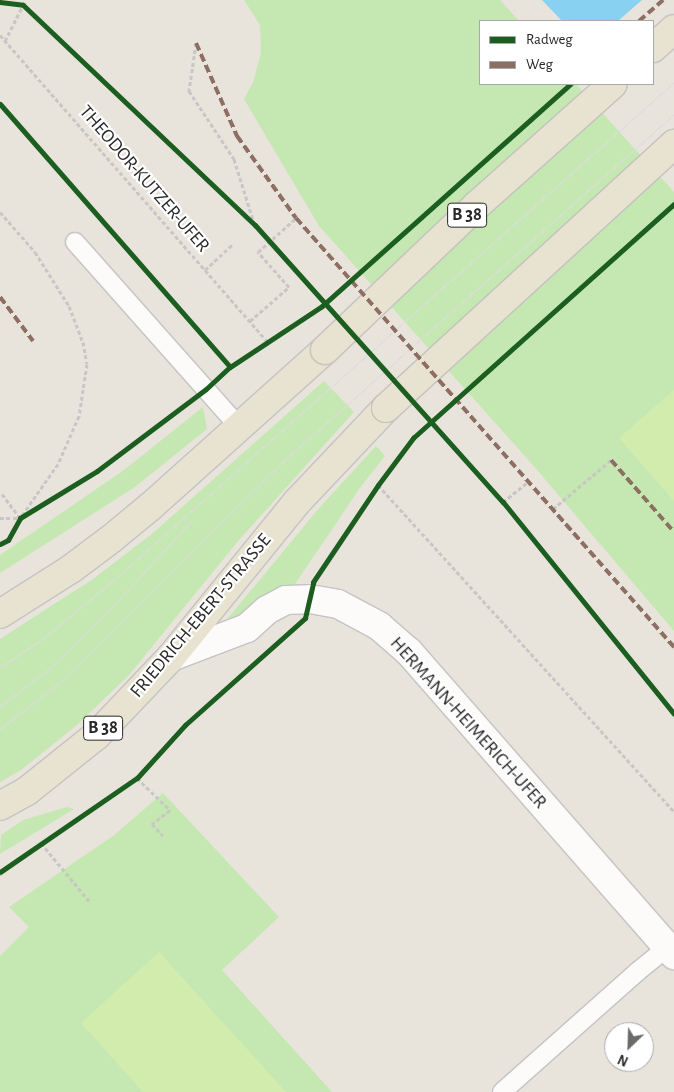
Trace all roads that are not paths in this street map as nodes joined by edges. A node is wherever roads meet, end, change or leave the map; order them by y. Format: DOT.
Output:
graph roads {
  1 [pos="674,29"];
  2 [pos="654,47"];
  3 [pos="611,85"];
  4 [pos="674,144"];
  5 [pos="75,242"];
  6 [pos="239,427"];
  7 [pos="0,614"];
  8 [pos="171,657"];
  9 [pos="0,806"];
  10 [pos="671,952"];
  11 [pos="502,1092"];
  1 -- 2 [label="main road"];
  3 -- 6 [label="main road, B 38, bridge"];
  4 -- 8 [label="main road, FRIEDRICH-EBERT-STRASSE / B 38, bridge"];
  5 -- 6 [label="lane"];
  6 -- 7 [label="main road, B 38"];
  8 -- 9 [label="main road, FRIEDRICH-EBERT-STRASSE / B 38"];
  8 -- 10 [label="street, HERMANN-HEIMERICH-UFER"];
  10 -- 11 [label="lane, HERMANN-HEIMERICH-UFER"];
}
